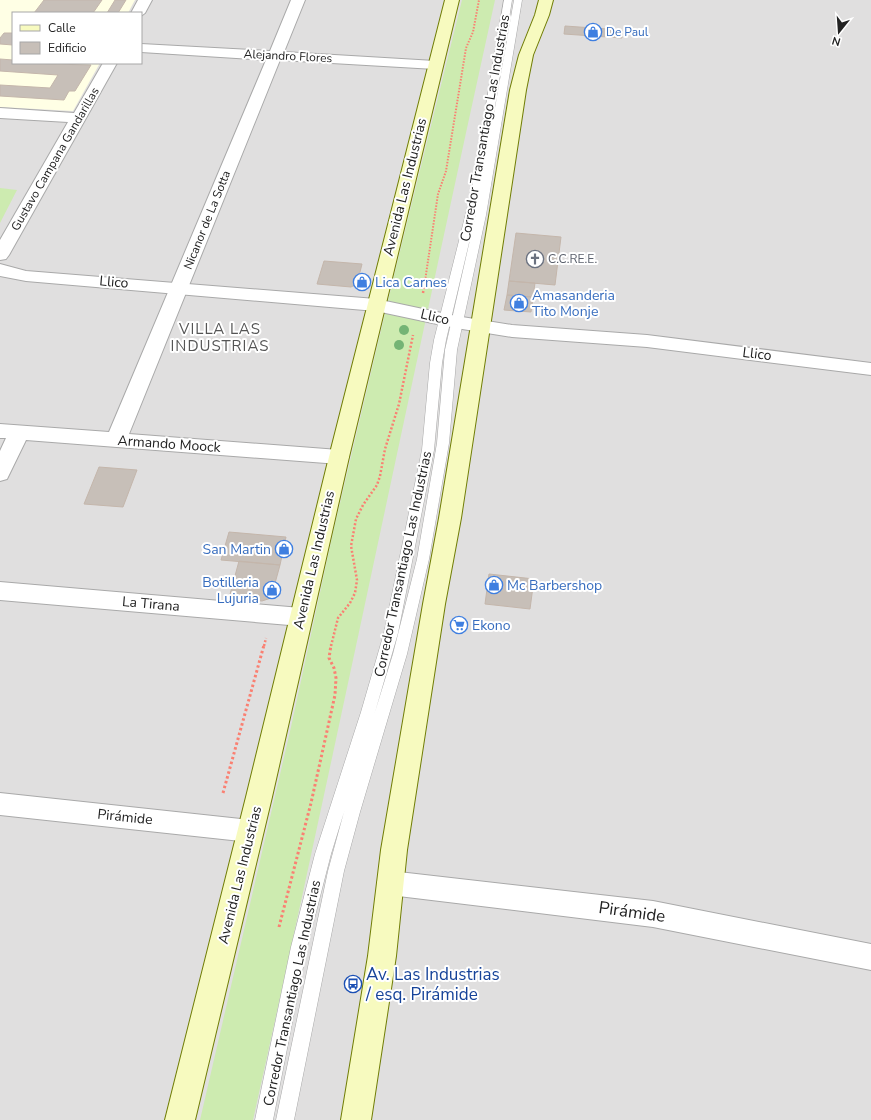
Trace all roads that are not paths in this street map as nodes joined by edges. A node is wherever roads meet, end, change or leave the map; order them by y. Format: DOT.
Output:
graph roads {
  1 [pos="145,0"];
  2 [pos="298,0"];
  3 [pos="452,0"];
  4 [pos="508,0"];
  5 [pos="518,0"];
  6 [pos="546,0"];
  7 [pos="139,12"];
  8 [pos="142,48"];
  9 [pos="275,56"];
  10 [pos="109,64"];
  11 [pos="435,65"];
  12 [pos="0,113"];
  13 [pos="78,118"];
  14 [pos="0,255"];
  15 [pos="0,269"];
  16 [pos="179,288"];
  17 [pos="376,305"];
  18 [pos="450,320"];
  19 [pos="480,326"];
  20 [pos="871,369"];
  21 [pos="10,432"];
  22 [pos="116,440"];
  23 [pos="339,457"];
  24 [pos="0,474"];
  25 [pos="0,591"];
  26 [pos="301,616"];
  27 [pos="0,804"];
  28 [pos="250,831"];
  29 [pos="390,884"];
  30 [pos="871,957"];
  31 [pos="180,1120"];
  32 [pos="264,1120"];
  33 [pos="285,1120"];
  34 [pos="356,1120"];
  1 -- 7 [label="street"];
  2 -- 9 [label="street, Nicanor de La Sotta"];
  3 -- 11 [label="main road, Avenida Las Industrias"];
  4 -- 18 [label="lane, Corredor Transantiago Las Industrias"];
  5 -- 18 [label="lane, Corredor Transantiago Las Industrias"];
  6 -- 19 [label="main road"];
  8 -- 9 [label="street, Alejandro Flores"];
  9 -- 11 [label="street, Alejandro Flores"];
  9 -- 16 [label="street, Nicanor de La Sotta"];
  10 -- 13 [label="street, Gustavo Campana Gandarillas"];
  11 -- 17 [label="main road, Avenida Las Industrias"];
  12 -- 13 [label="street"];
  13 -- 14 [label="street, Gustavo Campana Gandarillas"];
  15 -- 16 [label="street, Llico"];
  16 -- 17 [label="street, Llico"];
  16 -- 22 [label="street, Nicanor de La Sotta"];
  17 -- 18 [label="street, Llico"];
  17 -- 23 [label="main road, Avenida Las Industrias"];
  18 -- 19 [label="street, Llico"];
  18 -- 32 [label="lane, Corredor Transantiago Las Industrias"];
  18 -- 33 [label="lane, Corredor Transantiago Las Industrias"];
  19 -- 20 [label="street, Llico"];
  19 -- 29 [label="main road"];
  21 -- 22 [label="street, Armando Moock"];
  21 -- 24 [label="street"];
  22 -- 23 [label="street, Armando Moock"];
  23 -- 26 [label="main road, Avenida Las Industrias"];
  25 -- 26 [label="street, La Tirana"];
  26 -- 28 [label="main road, Avenida Las Industrias"];
  27 -- 28 [label="street, Pirámide"];
  28 -- 31 [label="main road, Avenida Las Industrias"];
  29 -- 30 [label="street, Pirámide"];
  29 -- 34 [label="main road"];
}
